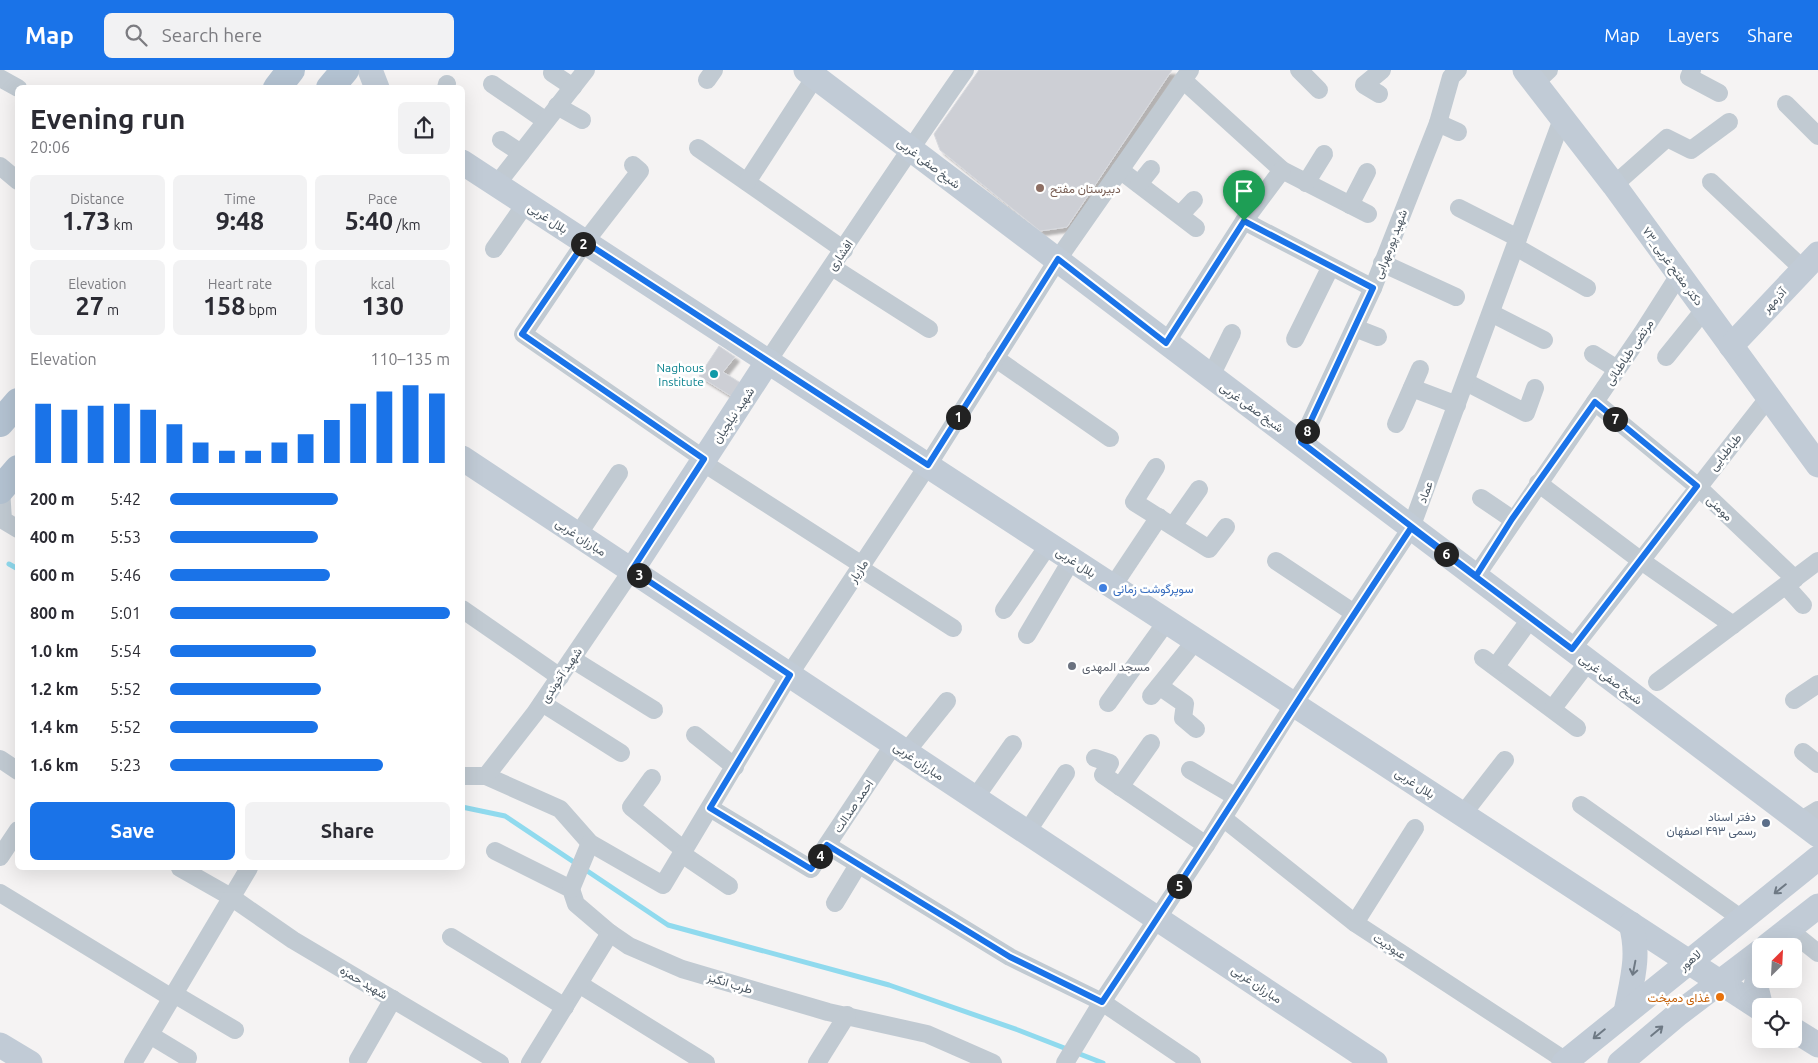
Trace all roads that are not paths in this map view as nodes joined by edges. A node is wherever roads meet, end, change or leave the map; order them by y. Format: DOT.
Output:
graph roads {
  1 [pos="291,70"];
  2 [pos="345,70"];
  3 [pos="370,70"];
  4 [pos="586,70"];
  5 [pos="965,70"];
  6 [pos="1299,70"];
  7 [pos="1382,70"];
  8 [pos="1458,70"];
  9 [pos="552,72"];
  10 [pos="1690,73"];
  11 [pos="810,74"];
  12 [pos="1536,74"];
  13 [pos="1186,75"];
  14 [pos="0,78"];
  15 [pos="492,84"];
  16 [pos="279,85"];
  17 [pos="332,85"];
  18 [pos="376,85"];
  19 [pos="15,86"];
  20 [pos="573,86"];
  21 [pos="1319,90"];
  22 [pos="1379,94"];
  23 [pos="1719,94"];
  24 [pos="1786,104"];
  25 [pos="558,106"];
  26 [pos="1562,119"];
  27 [pos="582,120"];
  28 [pos="546,121"];
  29 [pos="1438,122"];
  30 [pos="1729,122"];
  31 [pos="1458,132"];
  32 [pos="1818,136"];
  33 [pos="501,140"];
  34 [pos="698,148"];
  35 [pos="910,148"];
  36 [pos="521,153"];
  37 [pos="1324,154"];
  38 [pos="465,164"];
  39 [pos="633,165"];
  40 [pos="0,166"];
  41 [pos="1151,169"];
  42 [pos="1120,170"];
  43 [pos="1282,170"];
  44 [pos="1367,172"];
  45 [pos="15,178"];
  46 [pos="747,182"];
  47 [pos="1711,182"];
  48 [pos="1306,183"];
  49 [pos="496,184"];
  50 [pos="1138,184"];
  51 [pos="1614,185"];
  52 [pos="1194,200"];
  53 [pos="526,203"];
  54 [pos="1350,205"];
  55 [pos="1459,208"];
  56 [pos="1368,214"];
  57 [pos="1180,215"];
  58 [pos="1244,221"];
  59 [pos="1196,228"];
  60 [pos="585,242"];
  61 [pos="1517,242"];
  62 [pos="494,249"];
  63 [pos="844,250"];
  64 [pos="1058,259"];
  65 [pos="1811,262"];
  66 [pos="1382,263"];
  67 [pos="832,267"];
  68 [pos="1330,268"];
  69 [pos="1679,275"];
  70 [pos="1373,288"];
  71 [pos="1586,288"];
  72 [pos="1456,297"];
  73 [pos="1704,310"];
  74 [pos="1491,313"];
  75 [pos="1355,328"];
  76 [pos="928,329"];
  77 [pos="1232,333"];
  78 [pos="1378,338"];
  79 [pos="1295,339"];
  80 [pos="1544,340"];
  81 [pos="1166,343"];
  82 [pos="1731,346"];
  83 [pos="1593,354"];
  84 [pos="1666,357"];
  85 [pos="996,358"];
  86 [pos="768,361"];
  87 [pos="1420,368"];
  88 [pos="1618,369"];
  89 [pos="1211,376"];
  90 [pos="1466,382"];
  91 [pos="1412,388"];
  92 [pos="1535,388"];
  93 [pos="1769,397"];
  94 [pos="1595,402"];
  95 [pos="1457,405"];
  96 [pos="1396,424"];
  97 [pos="1110,438"];
  98 [pos="1301,442"];
  99 [pos="465,460"];
  100 [pos="703,460"];
  101 [pos="1818,463"];
  102 [pos="928,465"];
  103 [pos="1156,467"];
  104 [pos="15,472"];
  105 [pos="619,473"];
  106 [pos="1538,483"];
  107 [pos="1697,486"];
  108 [pos="1198,489"];
  109 [pos="0,490"];
  110 [pos="1481,498"];
  111 [pos="1512,519"];
  112 [pos="1166,522"];
  113 [pos="7,524"];
  114 [pos="1226,527"];
  115 [pos="1411,528"];
  116 [pos="578,535"];
  117 [pos="1049,544"];
  118 [pos="1072,559"];
  119 [pos="1640,560"];
  120 [pos="1276,561"];
  121 [pos="1818,561"];
  122 [pos="861,566"];
  123 [pos="632,570"];
  124 [pos="1476,576"];
  125 [pos="1790,582"];
  126 [pos="1114,586"];
  127 [pos="1803,605"];
  128 [pos="1004,610"];
  129 [pos="465,611"];
  130 [pos="1354,613"];
  131 [pos="1531,618"];
  132 [pos="1168,621"];
  133 [pos="1733,626"];
  134 [pos="953,628"];
  135 [pos="1026,635"];
  136 [pos="1196,640"];
  137 [pos="1580,655"];
  138 [pos="572,659"];
  139 [pos="790,675"];
  140 [pos="560,677"];
  141 [pos="1657,682"];
  142 [pos="1818,684"];
  143 [pos="1794,700"];
  144 [pos="947,701"];
  145 [pos="542,703"];
  146 [pos="1108,703"];
  147 [pos="1294,704"];
  148 [pos="1553,708"];
  149 [pos="654,710"];
  150 [pos="1196,728"];
  151 [pos="1578,728"];
  152 [pos="695,735"];
  153 [pos="1151,743"];
  154 [pos="1013,744"];
  155 [pos="900,748"];
  156 [pos="1803,752"];
  157 [pos="621,753"];
  158 [pos="1094,758"];
  159 [pos="0,759"];
  160 [pos="1505,760"];
  161 [pos="1818,764"];
  162 [pos="734,766"];
  163 [pos="15,769"];
  164 [pos="1190,770"];
  165 [pos="1066,773"];
  166 [pos="465,776"];
  167 [pos="486,776"];
  168 [pos="652,778"];
  169 [pos="1120,787"];
  170 [pos="1236,797"];
  171 [pos="975,798"];
  172 [pos="1581,805"];
  173 [pos="710,808"];
  174 [pos="1463,814"];
  175 [pos="1223,818"];
  176 [pos="1812,822"];
  177 [pos="1415,828"];
  178 [pos="1027,832"];
  179 [pos="15,834"];
  180 [pos="590,843"];
  181 [pos="827,845"];
  182 [pos="1206,845"];
  183 [pos="495,851"];
  184 [pos="683,852"];
  185 [pos="0,857"];
  186 [pos="1818,858"];
  187 [pos="858,865"];
  188 [pos="184,870"];
  189 [pos="248,870"];
  190 [pos="729,886"];
  191 [pos="571,889"];
  192 [pos="0,893"];
  193 [pos="232,897"];
  194 [pos="834,903"];
  195 [pos="1818,906"];
  196 [pos="1158,919"];
  197 [pos="1742,919"];
  198 [pos="1355,923"];
  199 [pos="1631,924"];
  200 [pos="1788,929"];
  201 [pos="610,933"];
  202 [pos="451,937"];
  203 [pos="1777,938"];
  204 [pos="1818,953"];
  205 [pos="1752,960"];
  206 [pos="1689,961"];
  207 [pos="1722,983"];
  208 [pos="579,984"];
  209 [pos="173,996"];
  210 [pos="393,1000"];
  211 [pos="1102,1002"];
  212 [pos="1752,1002"];
  213 [pos="565,1007"];
  214 [pos="1626,1012"];
  215 [pos="847,1014"];
  216 [pos="235,1030"];
  217 [pos="150,1035"];
  218 [pos="1802,1035"];
  219 [pos="0,1045"];
  220 [pos="1818,1045"];
  221 [pos="188,1058"];
  222 [pos="358,1060"];
  223 [pos="1366,1060"];
  224 [pos="536,1061"];
  225 [pos="1565,1062"];
  226 [pos="30,1063"];
  227 [pos="133,1063"];
  228 [pos="500,1063"];
  229 [pos="706,1063"];
  230 [pos="817,1063"];
  231 [pos="993,1063"];
  232 [pos="1065,1063"];
  233 [pos="1192,1063"];
  234 [pos="1620,1063"];
  1 -- 16 [label="main road"];
  2 -- 17 [label="main road"];
  3 -- 18 [label="street"];
  4 -- 20 [label="street"];
  5 -- 35 [label="street, افشاری"];
  6 -- 21 [label="street"];
  7 -- 22 [label="street"];
  8 -- 29 [label="street, شهید پورمهرابی"];
  9 -- 20 [label="street"];
  10 -- 23 [label="street"];
  11 -- 35 [label="street, شیخ صفی غربی"];
  11 -- 46 [label="street"];
  12 -- 26 [label="street, ۷۳_دکتر مفتح غربی"];
  13 -- 42 [label="street, مازیار"];
  13 -- 43 [label="street"];
  14 -- 19 [label="street"];
  15 -- 28 [label="street"];
  20 -- 25 [label="street"];
  24 -- 32 [label="street"];
  25 -- 27 [label="street"];
  25 -- 28 [label="street"];
  26 -- 51 [label="street, ۷۳_دکتر مفتح غربی"];
  26 -- 61 [label="street, عماد"];
  28 -- 36 [label="street"];
  29 -- 31 [label="street"];
  29 -- 66 [label="street, شهید پورمهرابی"];
  30 -- 51 [label="street"];
  33 -- 36 [label="street"];
  34 -- 46 [label="street"];
  35 -- 63 [label="street, افشاری"];
  35 -- 64 [label="street, شیخ صفی غربی"];
  36 -- 49 [label="street"];
  37 -- 48 [label="street"];
  38 -- 49 [label="street, بلال غربی"];
  39 -- 60 [label="street"];
  40 -- 45 [label="street"];
  41 -- 50 [label="street"];
  42 -- 50 [label="street"];
  42 -- 64 [label="street, مازیار"];
  43 -- 48 [label="street"];
  43 -- 58 [label="street"];
  44 -- 54 [label="street"];
  46 -- 63 [label="street"];
  47 -- 65 [label="street"];
  48 -- 54 [label="street"];
  49 -- 53 [label="street, بلال غربی"];
  50 -- 57 [label="street"];
  51 -- 69 [label="street, ۷۳_دکتر مفتح غربی"];
  52 -- 57 [label="street"];
  53 -- 60 [label="street, بلال غربی"];
  53 -- 62 [label="street"];
  54 -- 56 [label="street"];
  55 -- 61 [label="street"];
  57 -- 59 [label="street"];
  58 -- 68 [label="street"];
  58 -- 81 [label="street"];
  60 -- 86 [label="street, بلال غربی"];
  60 -- 100 [label="street"];
  61 -- 71 [label="street"];
  61 -- 74 [label="street, عماد"];
  63 -- 67 [label="street, افشاری"];
  64 -- 81 [label="street, شیخ صفی غربی"];
  64 -- 85 [label="street, مازیار"];
  65 -- 82 [label="street, آذرمهر"];
  66 -- 70 [label="street, شهید پورمهرابی"];
  66 -- 72 [label="street"];
  67 -- 76 [label="street"];
  67 -- 86 [label="street, افشاری"];
  68 -- 70 [label="street"];
  68 -- 79 [label="street"];
  69 -- 73 [label="street, ۷۳_دکتر مفتح غربی"];
  69 -- 88 [label="street, مرتضی طباطبائی"];
  70 -- 75 [label="street, شهید پورمهرابی"];
  73 -- 82 [label="street, ۷۳_دکتر مفتح غربی"];
  73 -- 84 [label="street"];
  74 -- 80 [label="street"];
  74 -- 90 [label="street, عماد"];
  75 -- 78 [label="street"];
  75 -- 98 [label="street, شهید پورمهرابی"];
  77 -- 89 [label="street"];
  81 -- 89 [label="street, شیخ صفی غربی"];
  82 -- 93 [label="street, ۷۳_دکتر مفتح غربی"];
  83 -- 88 [label="street"];
  85 -- 97 [label="street"];
  85 -- 102 [label="street, مازیار"];
  86 -- 100 [label="street, شهید نیلچیان"];
  86 -- 102 [label="street, بلال غربی"];
  87 -- 91 [label="street"];
  88 -- 94 [label="street, مرتضی طباطبائی"];
  89 -- 98 [label="street, شیخ صفی غربی"];
  90 -- 92 [label="street"];
  90 -- 95 [label="street, عماد"];
  91 -- 95 [label="street"];
  91 -- 96 [label="street"];
  93 -- 101 [label="street, ۷۳_دکتر مفتح غربی"];
  93 -- 107 [label="street, طباطبایی"];
  94 -- 106 [label="street, مرتضی طباطبائی"];
  94 -- 107 [label="street, مومنی"];
  95 -- 115 [label="street, عماد"];
  98 -- 115 [label="street, شیخ صفی غربی"];
  99 -- 116 [label="street, مبارزان غربی"];
  100 -- 122 [label="street"];
  100 -- 123 [label="street, شهید نیلچیان"];
  102 -- 117 [label="street, بلال غربی"];
  102 -- 122 [label="street, مازیار"];
  103 -- 112 [label="street"];
  104 -- 109 [label="main road"];
  105 -- 116 [label="street"];
  106 -- 111 [label="street, مرتضی طباطبائی"];
  106 -- 119 [label="street"];
  107 -- 119 [label="street, طباطبایی"];
  107 -- 125 [label="street, مومنی"];
  108 -- 112 [label="street"];
  109 -- 113 [label="street"];
  110 -- 111 [label="street"];
  111 -- 124 [label="street, مرتضی طباطبائی"];
  112 -- 114 [label="street"];
  112 -- 126 [label="street"];
  115 -- 124 [label="street, شیخ صفی غربی"];
  115 -- 130 [label="street, عماد"];
  116 -- 123 [label="street, مبارزان غربی"];
  117 -- 118 [label="street, بلال غربی"];
  117 -- 128 [label="street"];
  118 -- 126 [label="street, بلال غربی"];
  118 -- 135 [label="street"];
  119 -- 133 [label="street"];
  119 -- 137 [label="street, طباطبایی"];
  120 -- 130 [label="street"];
  121 -- 125 [label="street"];
  122 -- 134 [label="street"];
  122 -- 139 [label="street, مازیار"];
  123 -- 138 [label="street, شهید آخوندی"];
  123 -- 139 [label="street, مبارزان غربی"];
  124 -- 131 [label="street, شیخ صفی غربی"];
  125 -- 127 [label="street, مومنی"];
  125 -- 133 [label="street"];
  126 -- 132 [label="street, بلال غربی"];
  129 -- 140 [label="street"];
  130 -- 147 [label="street, عماد"];
  131 -- 137 [label="street, شیخ صفی غربی"];
  131 -- 148 [label="street"];
  132 -- 136 [label="street, بلال غربی"];
  132 -- 146 [label="street"];
  133 -- 141 [label="street"];
  136 -- 147 [label="street, بلال غربی"];
  136 -- 150 [label="street"];
  137 -- 148 [label="street, طباطبایی"];
  137 -- 176 [label="street, شیخ صفی غربی"];
  138 -- 140 [label="street, شهید آخوندی"];
  138 -- 149 [label="street"];
  139 -- 155 [label="street, مبارزان غربی"];
  139 -- 162 [label="street, مازیار"];
  140 -- 145 [label="street, شهید آخوندی"];
  142 -- 143 [label="street"];
  144 -- 155 [label="street, احمد صدالت"];
  145 -- 157 [label="street"];
  145 -- 167 [label="street, شهید آخوندی"];
  147 -- 170 [label="street, عماد"];
  147 -- 174 [label="street, بلال غربی"];
  148 -- 151 [label="street"];
  152 -- 162 [label="street"];
  153 -- 169 [label="street"];
  154 -- 171 [label="street"];
  155 -- 171 [label="street, مبارزان غربی"];
  155 -- 181 [label="street, احمد صدالت"];
  156 -- 161 [label="street"];
  158 -- 169 [label="street"];
  159 -- 163 [label="street"];
  160 -- 174 [label="street"];
  162 -- 173 [label="street, مازیار"];
  164 -- 170 [label="street"];
  165 -- 178 [label="street"];
  166 -- 167 [label="street"];
  167 -- 180 [label="street"];
  168 -- 184 [label="street"];
  169 -- 182 [label="street"];
  170 -- 175 [label="street, عماد"];
  171 -- 178 [label="street, مبارزان غربی"];
  172 -- 197 [label="street"];
  173 -- 181 [label="street, احمد صدالت"];
  173 -- 184 [label="street, مازیار"];
  174 -- 199 [label="street, بلال غربی"];
  175 -- 182 [label="street, عماد"];
  175 -- 198 [label="street, عبودیت"];
  177 -- 198 [label="street"];
  178 -- 196 [label="street, مبارزان غربی"];
  179 -- 185 [label="street"];
  180 -- 184 [label="street, مازیار"];
  180 -- 191 [label="street"];
  181 -- 187 [label="street"];
  182 -- 196 [label="street, عماد"];
  183 -- 191 [label="street"];
  184 -- 190 [label="street"];
  186 -- 197 [label="street, لاهور, one-way"];
  187 -- 194 [label="street"];
  187 -- 211 [label="street"];
  188 -- 193 [label="street, شهید حمزه"];
  189 -- 193 [label="street"];
  191 -- 201 [label="street, طرب انگیز"];
  192 -- 209 [label="street"];
  193 -- 209 [label="street"];
  193 -- 210 [label="street, شهید حمزه"];
  195 -- 200 [label="street"];
  196 -- 211 [label="street, عماد"];
  196 -- 223 [label="street, مبارزان غربی"];
  197 -- 206 [label="street, لاهور"];
  198 -- 225 [label="street, عبودیت"];
  199 -- 206 [label="street, بلال غربی"];
  199 -- 214 [label="street, one-way"];
  200 -- 203 [label="street"];
  200 -- 204 [label="street"];
  201 -- 208 [label="street"];
  201 -- 215 [label="street, طرب انگیز"];
  202 -- 213 [label="street"];
  205 -- 207 [label="street"];
  206 -- 207 [label="street, بلال غربی"];
  206 -- 214 [label="street, لاهور"];
  207 -- 212 [label="street, بلال غربی"];
  234 -- 207 [label="street, one-way"];
  208 -- 213 [label="street"];
  208 -- 229 [label="street"];
  209 -- 216 [label="street"];
  209 -- 217 [label="street"];
  210 -- 222 [label="street"];
  210 -- 228 [label="street, شهید حمزه"];
  211 -- 232 [label="street, عماد"];
  211 -- 233 [label="street"];
  213 -- 224 [label="street"];
  214 -- 225 [label="street, لاهور, one-way"];
  215 -- 230 [label="street"];
  215 -- 231 [label="street, طرب انگیز"];
  217 -- 221 [label="street"];
  217 -- 227 [label="street"];
  218 -- 220 [label="street"];
  219 -- 226 [label="street"];
}
